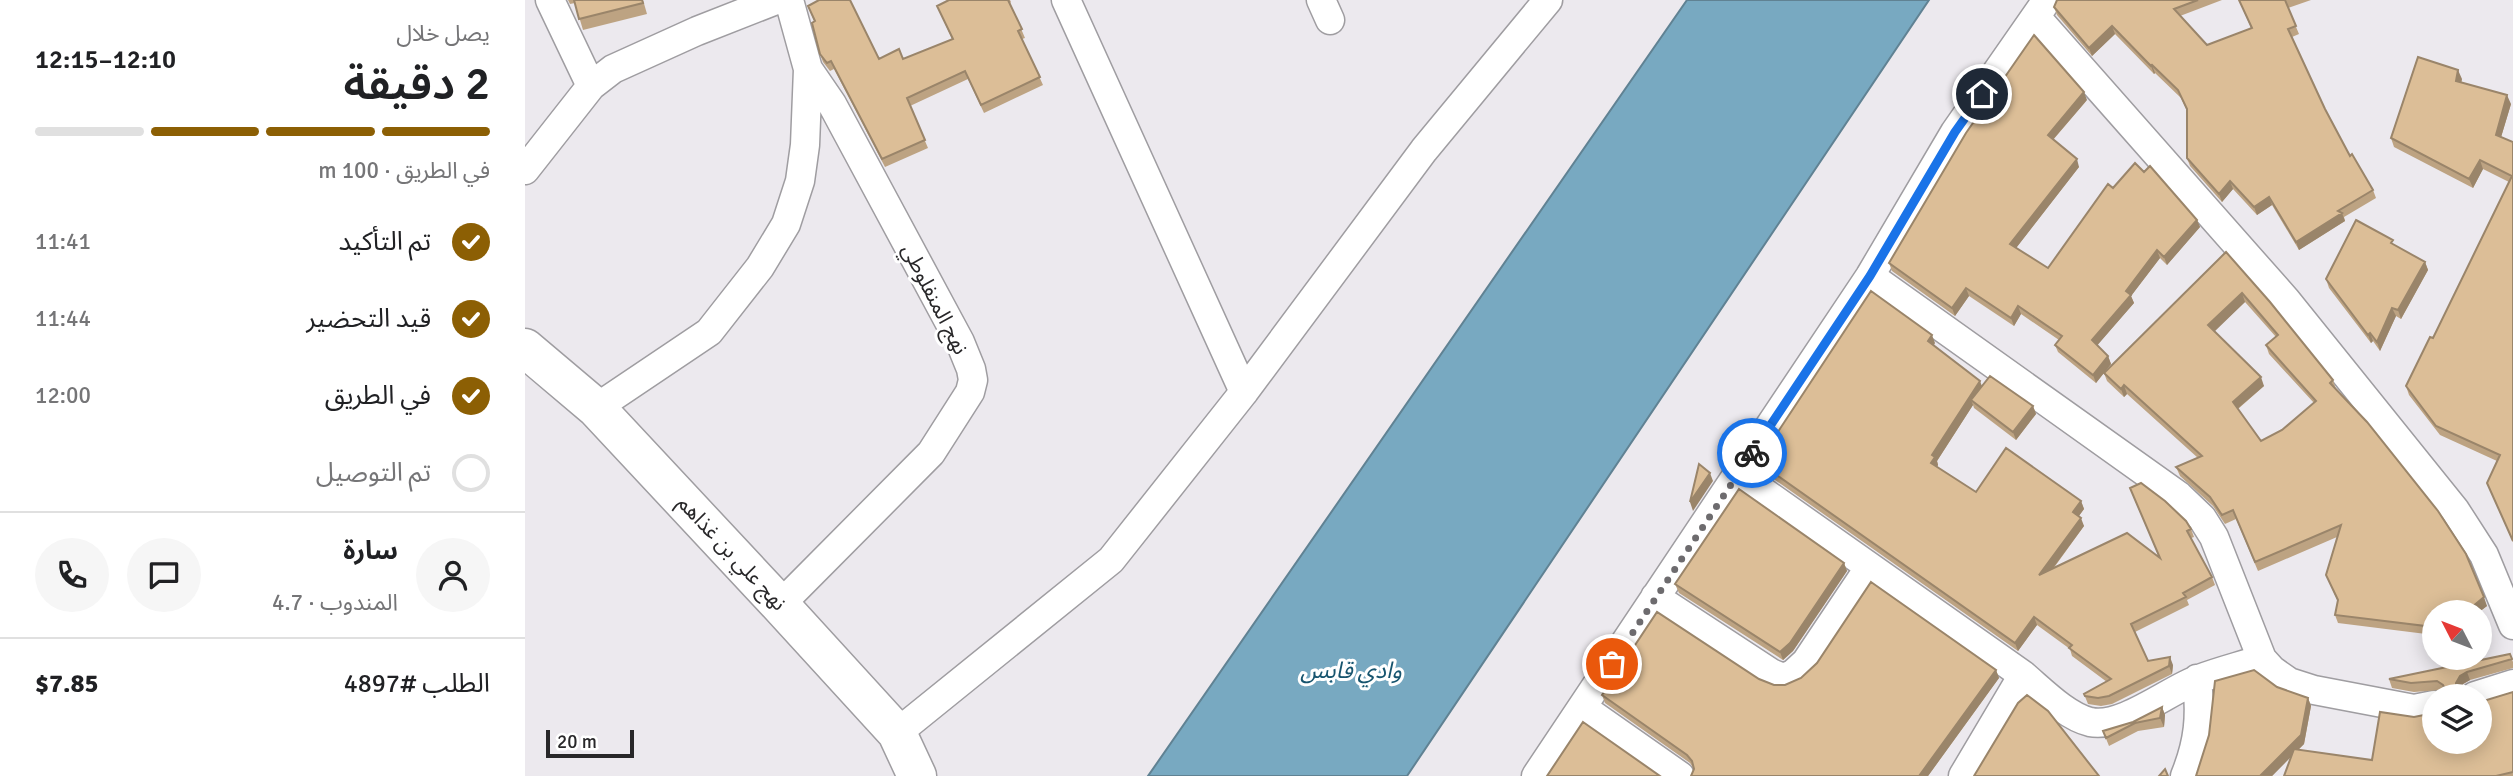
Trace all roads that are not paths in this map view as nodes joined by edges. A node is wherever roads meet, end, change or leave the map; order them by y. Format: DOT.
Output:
graph roads {
  1 [pos="550,0"];
  2 [pos="776,0"];
  3 [pos="789,0"];
  4 [pos="1066,0"];
  5 [pos="1548,0"];
  6 [pos="2041,8"];
  7 [pos="808,69"];
  8 [pos="591,86"];
  9 [pos="525,170"];
  10 [pos="1870,276"];
  11 [pos="525,348"];
  12 [pos="1244,392"];
  13 [pos="596,408"];
  14 [pos="1738,474"];
  15 [pos="1868,568"];
  16 [pos="1655,597"];
  17 [pos="780,605"];
  18 [pos="2513,625"];
  19 [pos="2262,659"];
  20 [pos="2024,675"];
  21 [pos="2197,679"];
  22 [pos="2513,684"];
  23 [pos="2492,691"];
  24 [pos="2422,707"];
  25 [pos="1583,708"];
  26 [pos="897,733"];
  27 [pos="917,776"];
  28 [pos="1536,776"];
  29 [pos="1679,776"];
  30 [pos="1963,776"];
  31 [pos="2185,776"];
  1 -- 8 [label="street"];
  2 -- 8 [label="street"];
  3 -- 7 [label="street"];
  4 -- 12 [label="street"];
  5 -- 12 [label="street"];
  6 -- 10 [label="street"];
  6 -- 18 [label="street"];
  7 -- 13 [label="street"];
  7 -- 17 [label="street, نهج المنفلوطي"];
  8 -- 9 [label="street"];
  10 -- 14 [label="street"];
  10 -- 19 [label="street"];
  11 -- 13 [label="main road, نهج علي بن غذاهم"];
  12 -- 26 [label="street"];
  13 -- 17 [label="main road, نهج علي بن غذاهم"];
  14 -- 15 [label="street"];
  14 -- 16 [label="street"];
  15 -- 16 [label="street"];
  15 -- 20 [label="street"];
  16 -- 25 [label="street"];
  17 -- 26 [label="main road, نهج علي بن غذاهم"];
  19 -- 21 [label="street"];
  19 -- 24 [label="street"];
  20 -- 21 [label="street"];
  20 -- 30 [label="street"];
  21 -- 31 [label="street"];
  22 -- 23 [label="street"];
  25 -- 28 [label="street"];
  25 -- 29 [label="street"];
  26 -- 27 [label="main road, نهج علي بن غذاهم"];
}
